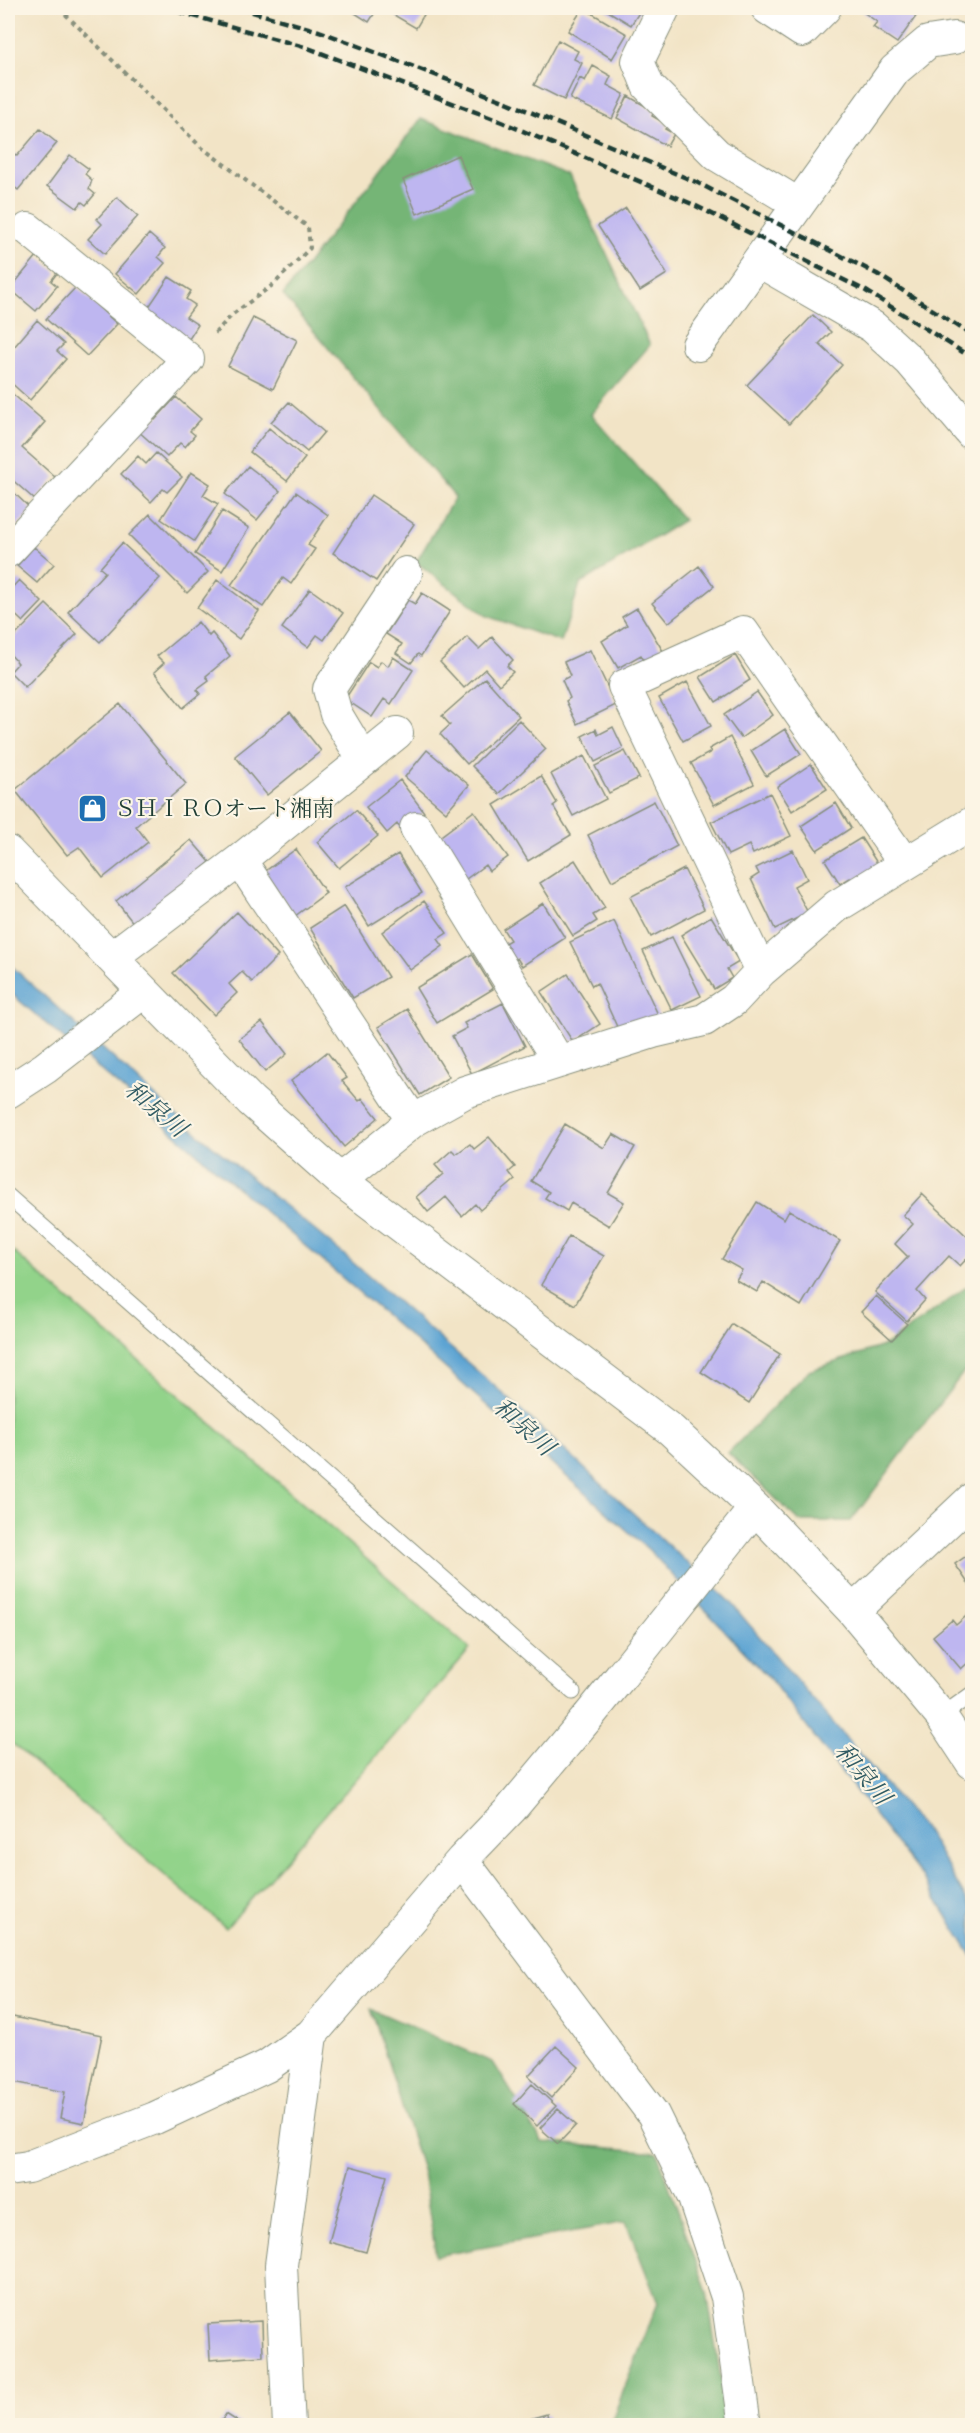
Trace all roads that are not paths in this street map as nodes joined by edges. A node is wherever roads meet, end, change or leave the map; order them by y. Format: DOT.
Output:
graph roads {
  1 [pos="664,8"];
  2 [pos="767,8"];
  3 [pos="825,8"];
  4 [pos="954,38"];
  5 [pos="798,204"];
  6 [pos="28,228"];
  7 [pos="759,261"];
  8 [pos="698,345"];
  9 [pos="972,434"];
  10 [pos="8,551"];
  11 [pos="406,573"];
  12 [pos="397,733"];
  13 [pos="363,759"];
  14 [pos="972,823"];
  15 [pos="416,828"];
  16 [pos="8,852"];
  17 [pos="240,860"];
  18 [pos="905,864"];
  19 [pos="112,957"];
  20 [pos="761,971"];
  21 [pos="142,992"];
  22 [pos="558,1062"];
  23 [pos="8,1092"];
  24 [pos="413,1121"];
  25 [pos="340,1180"];
  26 [pos="8,1196"];
  27 [pos="972,1499"];
  28 [pos="755,1508"];
  29 [pos="853,1611"];
  30 [pos="972,1694"];
  31 [pos="581,1705"];
  32 [pos="940,1716"];
  33 [pos="972,1763"];
  34 [pos="462,1860"];
  35 [pos="311,2035"];
  36 [pos="8,2170"];
  37 [pos="289,2426"];
  38 [pos="745,2426"];
  1 -- 5 [label="street"];
  2 -- 3 [label="street"];
  4 -- 5 [label="street"];
  5 -- 7 [label="street"];
  6 -- 10 [label="street"];
  7 -- 8 [label="street"];
  7 -- 9 [label="street"];
  11 -- 13 [label="street"];
  12 -- 13 [label="street"];
  13 -- 17 [label="street"];
  14 -- 18 [label="street"];
  15 -- 22 [label="street"];
  16 -- 19 [label="street"];
  17 -- 19 [label="street"];
  17 -- 24 [label="street"];
  18 -- 20 [label="street"];
  18 -- 20 [label="street"];
  19 -- 21 [label="street"];
  20 -- 22 [label="street"];
  21 -- 23 [label="street"];
  21 -- 25 [label="street"];
  22 -- 24 [label="street"];
  24 -- 25 [label="street"];
  25 -- 28 [label="street"];
  26 -- 31 [label="lane"];
  27 -- 29 [label="street"];
  28 -- 29 [label="street"];
  28 -- 31 [label="street, bridge"];
  29 -- 32 [label="street"];
  30 -- 32 [label="lane"];
  31 -- 34 [label="street"];
  32 -- 33 [label="street"];
  34 -- 35 [label="street"];
  34 -- 38 [label="street"];
  35 -- 36 [label="street"];
  35 -- 37 [label="street"];
}
